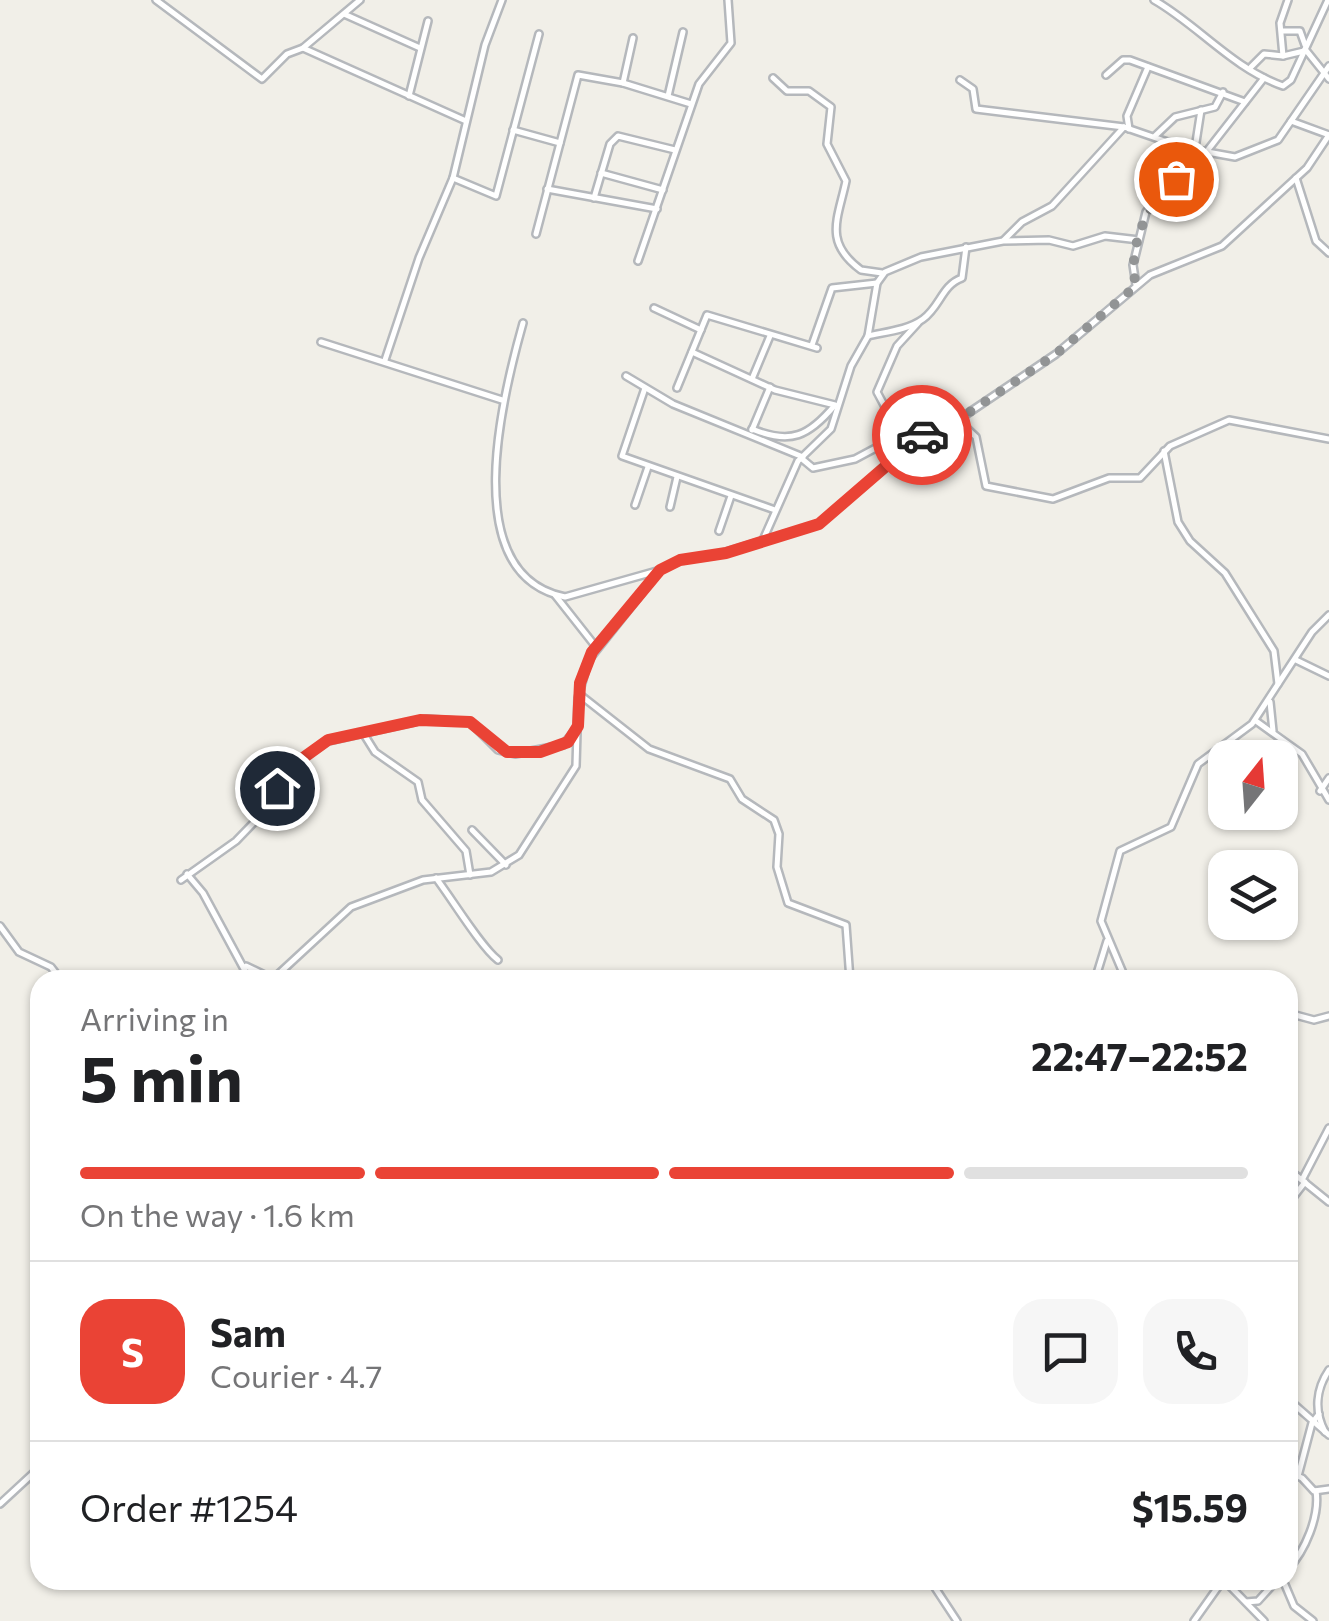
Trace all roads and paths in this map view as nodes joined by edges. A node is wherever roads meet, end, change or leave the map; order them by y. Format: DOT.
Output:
graph roads {
  1 [pos="156,0"];
  2 [pos="360,0"];
  3 [pos="502,0"];
  4 [pos="728,0"];
  5 [pos="1154,0"];
  6 [pos="1288,0"];
  7 [pos="1328,0"];
  8 [pos="344,14"];
  9 [pos="428,22"];
  10 [pos="1281,31"];
  11 [pos="683,32"];
  12 [pos="539,34"];
  13 [pos="634,38"];
  14 [pos="303,48"];
  15 [pos="420,48"];
  16 [pos="1305,50"];
  17 [pos="1283,56"];
  18 [pos="1329,66"];
  19 [pos="1148,67"];
  20 [pos="1250,68"];
  21 [pos="1106,74"];
  22 [pos="1326,77"];
  23 [pos="772,78"];
  24 [pos="1265,78"];
  25 [pos="960,80"];
  26 [pos="623,82"];
  27 [pos="1223,92"];
  28 [pos="409,96"];
  29 [pos="668,96"];
  30 [pos="1245,102"];
  31 [pos="691,104"];
  32 [pos="1201,110"];
  33 [pos="466,121"];
  34 [pos="1291,121"];
  35 [pos="1127,128"];
  36 [pos="513,130"];
  37 [pos="1329,135"];
  38 [pos="1155,136"];
  39 [pos="560,143"];
  40 [pos="675,150"];
  41 [pos="1197,150"];
  42 [pos="1207,150"];
  43 [pos="601,173"];
  44 [pos="453,178"];
  45 [pos="1296,178"];
  46 [pos="547,189"];
  47 [pos="663,190"];
  48 [pos="594,198"];
  49 [pos="657,209"];
  50 [pos="536,234"];
  51 [pos="1139,240"];
  52 [pos="1004,241"];
  53 [pos="966,247"];
  54 [pos="1329,253"];
  55 [pos="638,261"];
  56 [pos="886,272"];
  57 [pos="878,284"];
  58 [pos="1136,286"];
  59 [pos="654,308"];
  60 [pos="918,322"];
  61 [pos="523,324"];
  62 [pos="701,330"];
  63 [pos="770,335"];
  64 [pos="868,336"];
  65 [pos="321,342"];
  66 [pos="692,352"];
  67 [pos="385,360"];
  68 [pos="626,376"];
  69 [pos="752,379"];
  70 [pos="770,387"];
  71 [pos="646,388"];
  72 [pos="677,388"];
  73 [pos="502,400"];
  74 [pos="958,420"];
  75 [pos="751,432"];
  76 [pos="900,434"];
  77 [pos="919,438"];
  78 [pos="1329,439"];
  79 [pos="1164,450"];
  80 [pos="802,457"];
  81 [pos="648,466"];
  82 [pos="676,478"];
  83 [pos="731,496"];
  84 [pos="635,505"];
  85 [pos="670,507"];
  86 [pos="775,510"];
  87 [pos="718,531"];
  88 [pos="764,540"];
  89 [pos="660,570"];
  90 [pos="555,595"];
  91 [pos="1329,616"];
  92 [pos="596,647"];
  93 [pos="1296,660"];
  94 [pos="1329,676"];
  95 [pos="1278,688"];
  96 [pos="578,694"];
  97 [pos="1270,698"];
  98 [pos="1255,722"];
  99 [pos="578,726"];
  100 [pos="1275,734"];
  101 [pos="365,736"];
  102 [pos="1329,778"];
  103 [pos="1320,790"];
  104 [pos="1329,800"];
  105 [pos="472,830"];
  106 [pos="506,865"];
  107 [pos="470,875"];
  108 [pos="436,878"];
  109 [pos="0,926"];
  110 [pos="1108,938"];
  111 [pos="498,960"];
  112 [pos="246,966"];
  113 [pos="53,970"];
  114 [pos="247,970"];
  115 [pos="253,970"];
  116 [pos="283,970"];
  117 [pos="849,970"];
  118 [pos="1098,970"];
  119 [pos="1122,970"];
  120 [pos="1298,1016"];
  121 [pos="1329,1016"];
  122 [pos="1329,1128"];
  123 [pos="1298,1176"];
  124 [pos="1304,1181"];
  125 [pos="1298,1190"];
  126 [pos="1329,1202"];
  127 [pos="1329,1370"];
  128 [pos="1298,1409"];
  129 [pos="1319,1414"];
  130 [pos="1312,1424"];
  131 [pos="1327,1434"];
  132 [pos="30,1476"];
  133 [pos="1298,1476"];
  134 [pos="1329,1489"];
  135 [pos="1316,1491"];
  136 [pos="0,1504"];
  137 [pos="1298,1552"];
  138 [pos="937,1590"];
  139 [pos="1217,1590"];
  140 [pos="1234,1590"];
  141 [pos="1270,1590"];
  142 [pos="1285,1590"];
  143 [pos="1246,1602"];
  144 [pos="957,1621"];
  145 [pos="1194,1621"];
  146 [pos="1264,1621"];
  147 [pos="1314,1621"];
  1 -- 14 [label="street"];
  2 -- 8 [label="street"];
  3 -- 33 [label="street"];
  4 -- 31 [label="street"];
  5 -- 20 [label="street"];
  6 -- 10 [label="street"];
  7 -- 16 [label="street"];
  8 -- 14 [label="street"];
  8 -- 15 [label="street"];
  9 -- 15 [label="street"];
  10 -- 16 [label="street"];
  10 -- 17 [label="street"];
  11 -- 29 [label="street"];
  12 -- 36 [label="street"];
  13 -- 26 [label="street"];
  14 -- 28 [label="street"];
  15 -- 28 [label="street"];
  16 -- 17 [label="street"];
  16 -- 22 [label="street"];
  16 -- 24 [label="street"];
  17 -- 20 [label="street"];
  18 -- 22 [label="street"];
  19 -- 21 [label="street"];
  19 -- 27 [label="street"];
  19 -- 35 [label="street"];
  20 -- 24 [label="street"];
  22 -- 34 [label="street"];
  23 -- 56 [label="street"];
  24 -- 30 [label="street"];
  25 -- 35 [label="street"];
  26 -- 29 [label="street"];
  26 -- 39 [label="street"];
  27 -- 30 [label="street"];
  27 -- 32 [label="street"];
  28 -- 33 [label="street"];
  29 -- 31 [label="street"];
  30 -- 42 [label="street"];
  31 -- 40 [label="street"];
  32 -- 38 [label="street"];
  32 -- 41 [label="street"];
  33 -- 44 [label="street"];
  34 -- 37 [label="street"];
  34 -- 42 [label="street"];
  35 -- 38 [label="street"];
  35 -- 52 [label="street"];
  36 -- 39 [label="street"];
  36 -- 44 [label="street"];
  37 -- 45 [label="street"];
  38 -- 41 [label="street"];
  39 -- 46 [label="street"];
  40 -- 43 [label="street"];
  40 -- 47 [label="street"];
  41 -- 42 [label="street"];
  41 -- 51 [label="street"];
  43 -- 47 [label="street"];
  43 -- 48 [label="street"];
  44 -- 67 [label="street"];
  45 -- 54 [label="street"];
  45 -- 58 [label="street"];
  46 -- 48 [label="street"];
  46 -- 50 [label="street"];
  47 -- 49 [label="street"];
  48 -- 49 [label="street"];
  49 -- 55 [label="street"];
  51 -- 52 [label="street"];
  51 -- 58 [label="street"];
  52 -- 53 [label="street"];
  53 -- 56 [label="street"];
  53 -- 60 [label="street"];
  56 -- 57 [label="street"];
  57 -- 63 [label="street"];
  57 -- 64 [label="street"];
  58 -- 74 [label="street"];
  59 -- 62 [label="street"];
  60 -- 64 [label="street"];
  60 -- 76 [label="street"];
  61 -- 73 [label="street"];
  62 -- 63 [label="street"];
  62 -- 66 [label="street"];
  63 -- 69 [label="street"];
  64 -- 80 [label="street"];
  65 -- 67 [label="street"];
  66 -- 69 [label="street"];
  66 -- 72 [label="street"];
  67 -- 73 [label="street"];
  68 -- 71 [label="street"];
  69 -- 70 [label="street"];
  70 -- 75 [label="street"];
  70 -- 75 [label="street"];
  71 -- 75 [label="street"];
  71 -- 81 [label="street"];
  73 -- 90 [label="street"];
  74 -- 77 [label="street"];
  74 -- 79 [label="street"];
  75 -- 80 [label="street"];
  76 -- 77 [label="street"];
  76 -- 80 [label="street"];
  77 -- 88 [label="street"];
  78 -- 79 [label="street"];
  79 -- 95 [label="street"];
  80 -- 86 [label="street"];
  81 -- 82 [label="street"];
  81 -- 84 [label="street"];
  82 -- 83 [label="street"];
  82 -- 85 [label="street"];
  83 -- 86 [label="street"];
  83 -- 87 [label="street"];
  86 -- 88 [label="street"];
  88 -- 89 [label="street"];
  89 -- 90 [label="street"];
  89 -- 92 [label="street"];
  90 -- 92 [label="street"];
  91 -- 93 [label="street"];
  92 -- 96 [label="street"];
  93 -- 94 [label="street"];
  93 -- 95 [label="street"];
  95 -- 97 [label="street"];
  96 -- 99 [label="street"];
  96 -- 117 [label="street"];
  97 -- 98 [label="street"];
  97 -- 100 [label="street"];
  98 -- 100 [label="street"];
  98 -- 110 [label="street"];
  99 -- 101 [label="street"];
  99 -- 106 [label="street"];
  100 -- 103 [label="street"];
  101 -- 107 [label="street"];
  101 -- 112 [label="street"];
  102 -- 103 [label="street"];
  103 -- 104 [label="street"];
  105 -- 106 [label="street"];
  106 -- 107 [label="street"];
  107 -- 108 [label="street"];
  108 -- 111 [label="street"];
  108 -- 116 [label="street"];
  109 -- 113 [label="street"];
  110 -- 118 [label="street"];
  110 -- 119 [label="street"];
  112 -- 114 [label="street"];
  112 -- 115 [label="street"];
  120 -- 121 [label="street"];
  122 -- 124 [label="street"];
  123 -- 124 [label="street"];
  124 -- 125 [label="street"];
  124 -- 126 [label="street"];
  127 -- 129 [label="street"];
  128 -- 130 [label="street"];
  129 -- 130 [label="street"];
  129 -- 131 [label="street"];
  130 -- 131 [label="street"];
  130 -- 133 [label="street"];
  132 -- 136 [label="street"];
  133 -- 135 [label="street"];
  134 -- 135 [label="street"];
  135 -- 137 [label="street"];
  138 -- 144 [label="street"];
  139 -- 145 [label="street"];
  140 -- 143 [label="street"];
  141 -- 143 [label="street"];
  142 -- 147 [label="street"];
  143 -- 146 [label="street"];
}
